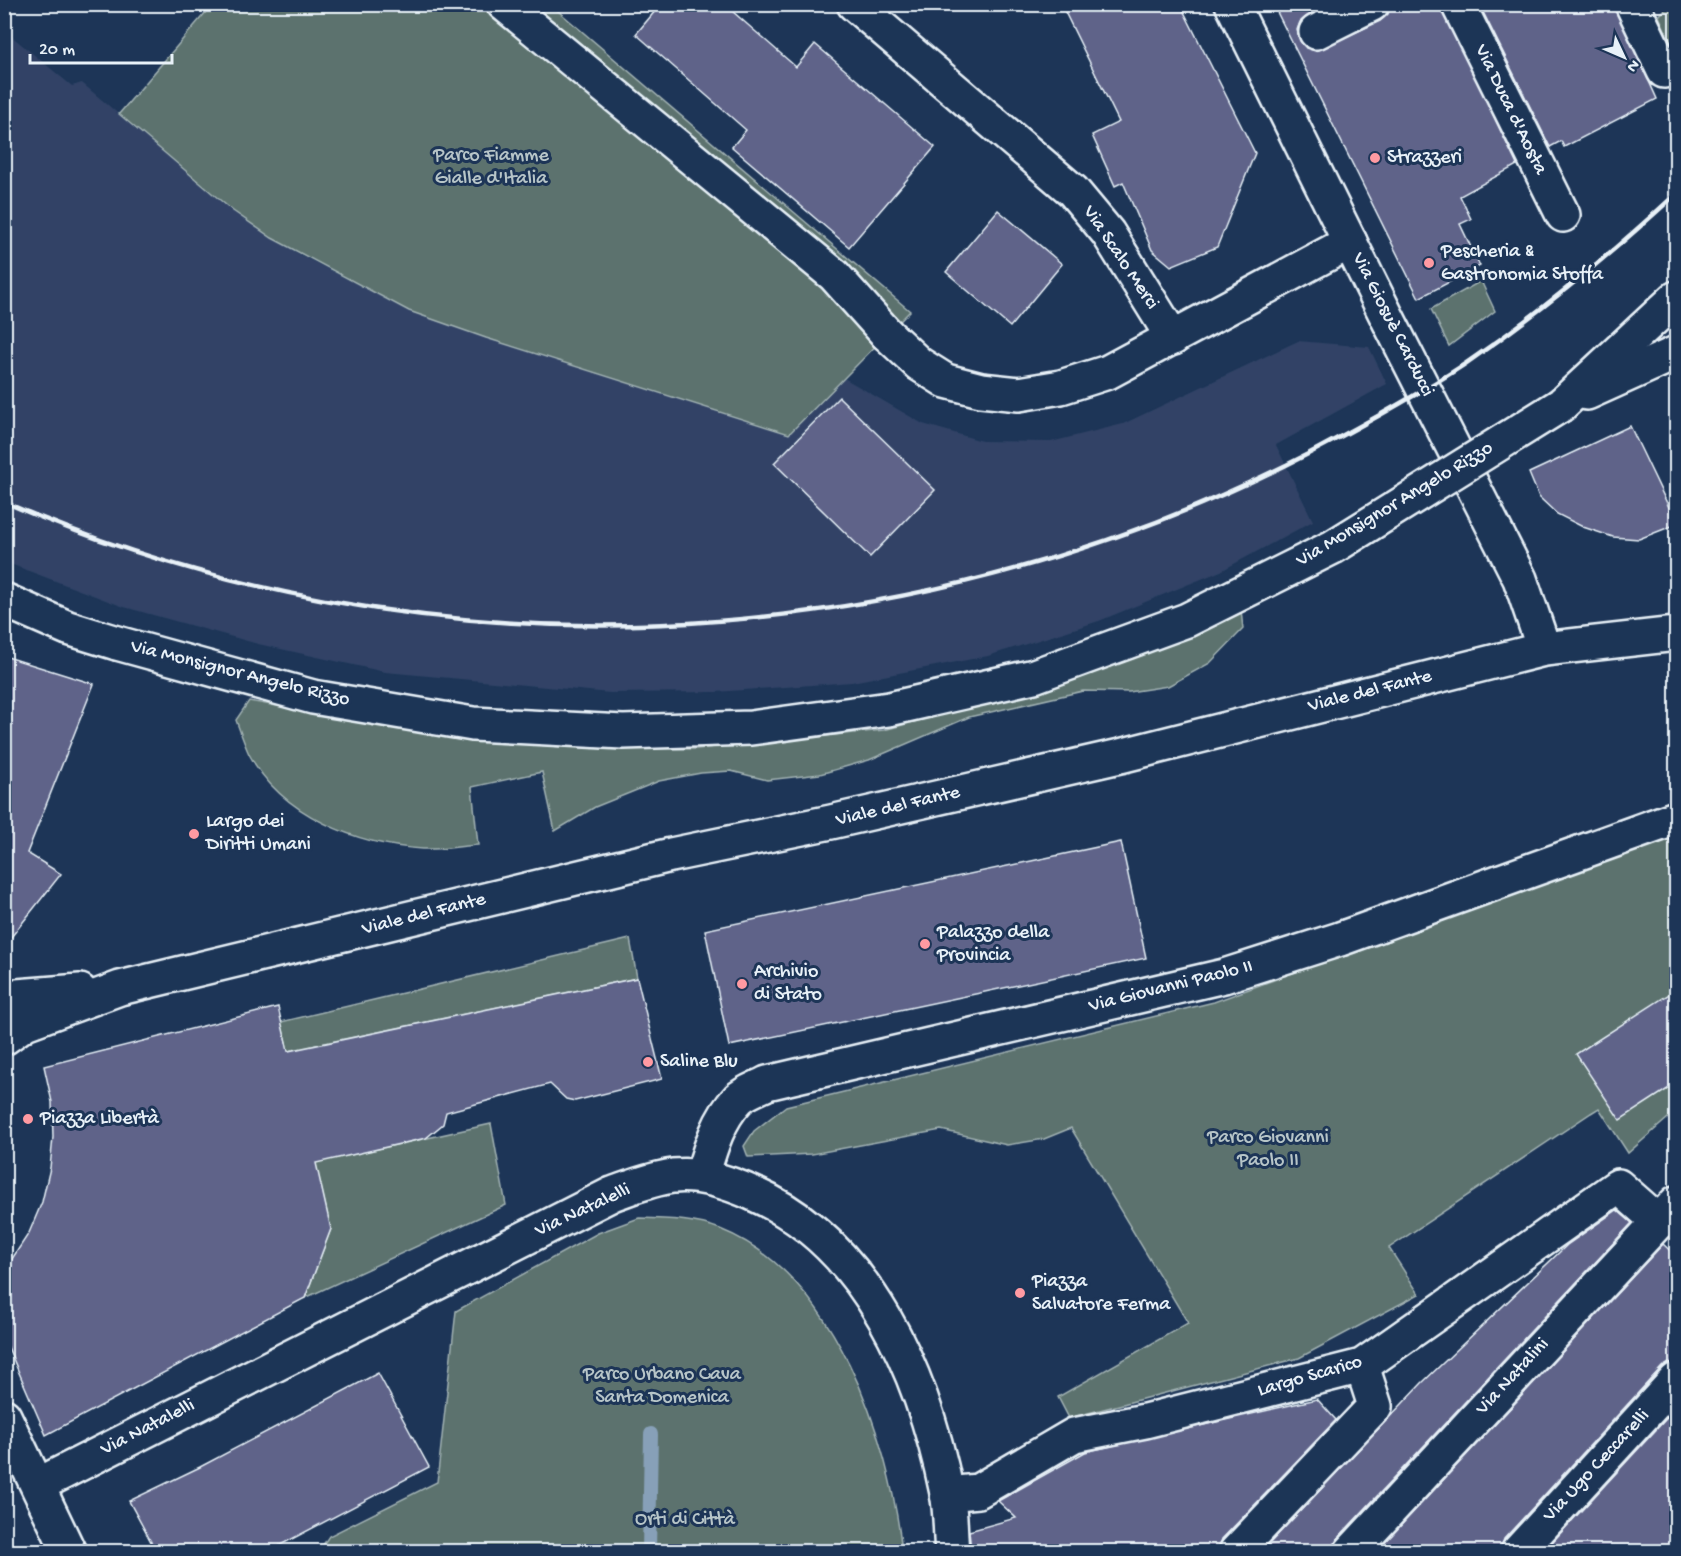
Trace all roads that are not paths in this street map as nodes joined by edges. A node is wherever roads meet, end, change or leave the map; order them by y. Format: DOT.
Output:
graph roads {
  1 [pos="504,4"];
  2 [pos="854,4"];
  3 [pos="1232,4"];
  4 [pos="1372,4"];
  5 [pos="1458,4"];
  6 [pos="1632,4"];
  7 [pos="1316,32"];
  8 [pos="1664,70"];
  9 [pos="1563,215"];
  10 [pos="1350,242"];
  11 [pos="1670,307"];
  12 [pos="1173,338"];
  13 [pos="1677,353"];
  14 [pos="1561,405"];
  15 [pos="4,600"];
  16 [pos="1677,634"];
  17 [pos="1544,649"];
  18 [pos="1677,818"];
  19 [pos="120,988"];
  20 [pos="4,997"];
  21 [pos="4,1038"];
  22 [pos="702,1176"];
  23 [pos="1668,1213"];
  24 [pos="1362,1366"];
  25 [pos="1677,1380"];
  26 [pos="4,1416"];
  27 [pos="38,1485"];
  28 [pos="947,1494"];
  29 [pos="69,1551"];
  30 [pos="952,1551"];
  31 [pos="1236,1551"];
  32 [pos="1351,1551"];
  33 [pos="1518,1551"];
  1 -- 12 [label="street"];
  2 -- 12 [label="street, Via Scalo Merci"];
  3 -- 10 [label="street, Via Giosuè Carducci"];
  4 -- 7 [label="street"];
  5 -- 9 [label="street, Via Duca d'Aosta"];
  6 -- 8 [label="street"];
  10 -- 12 [label="street"];
  10 -- 17 [label="street, Via Giosuè Carducci"];
  11 -- 14 [label="street"];
  13 -- 14 [label="street"];
  14 -- 15 [label="street, Via Monsignor Angelo Rizzo, bridge"];
  16 -- 17 [label="street, Viale del Fante"];
  17 -- 19 [label="street, Viale del Fante"];
  18 -- 22 [label="street, Via Giovanni Paolo II"];
  19 -- 20 [label="street"];
  19 -- 21 [label="street"];
  22 -- 27 [label="street, Via Natalelli"];
  22 -- 28 [label="street, Via Natalelli"];
  23 -- 24 [label="street, Largo Scarico"];
  23 -- 32 [label="street, Via Natalini"];
  24 -- 28 [label="street, Largo Scarico"];
  24 -- 31 [label="street"];
  25 -- 33 [label="street, Via Ugo Ceccarelli"];
  26 -- 27 [label="street"];
  27 -- 29 [label="street"];
  28 -- 30 [label="street, Via Natalelli"];
}
